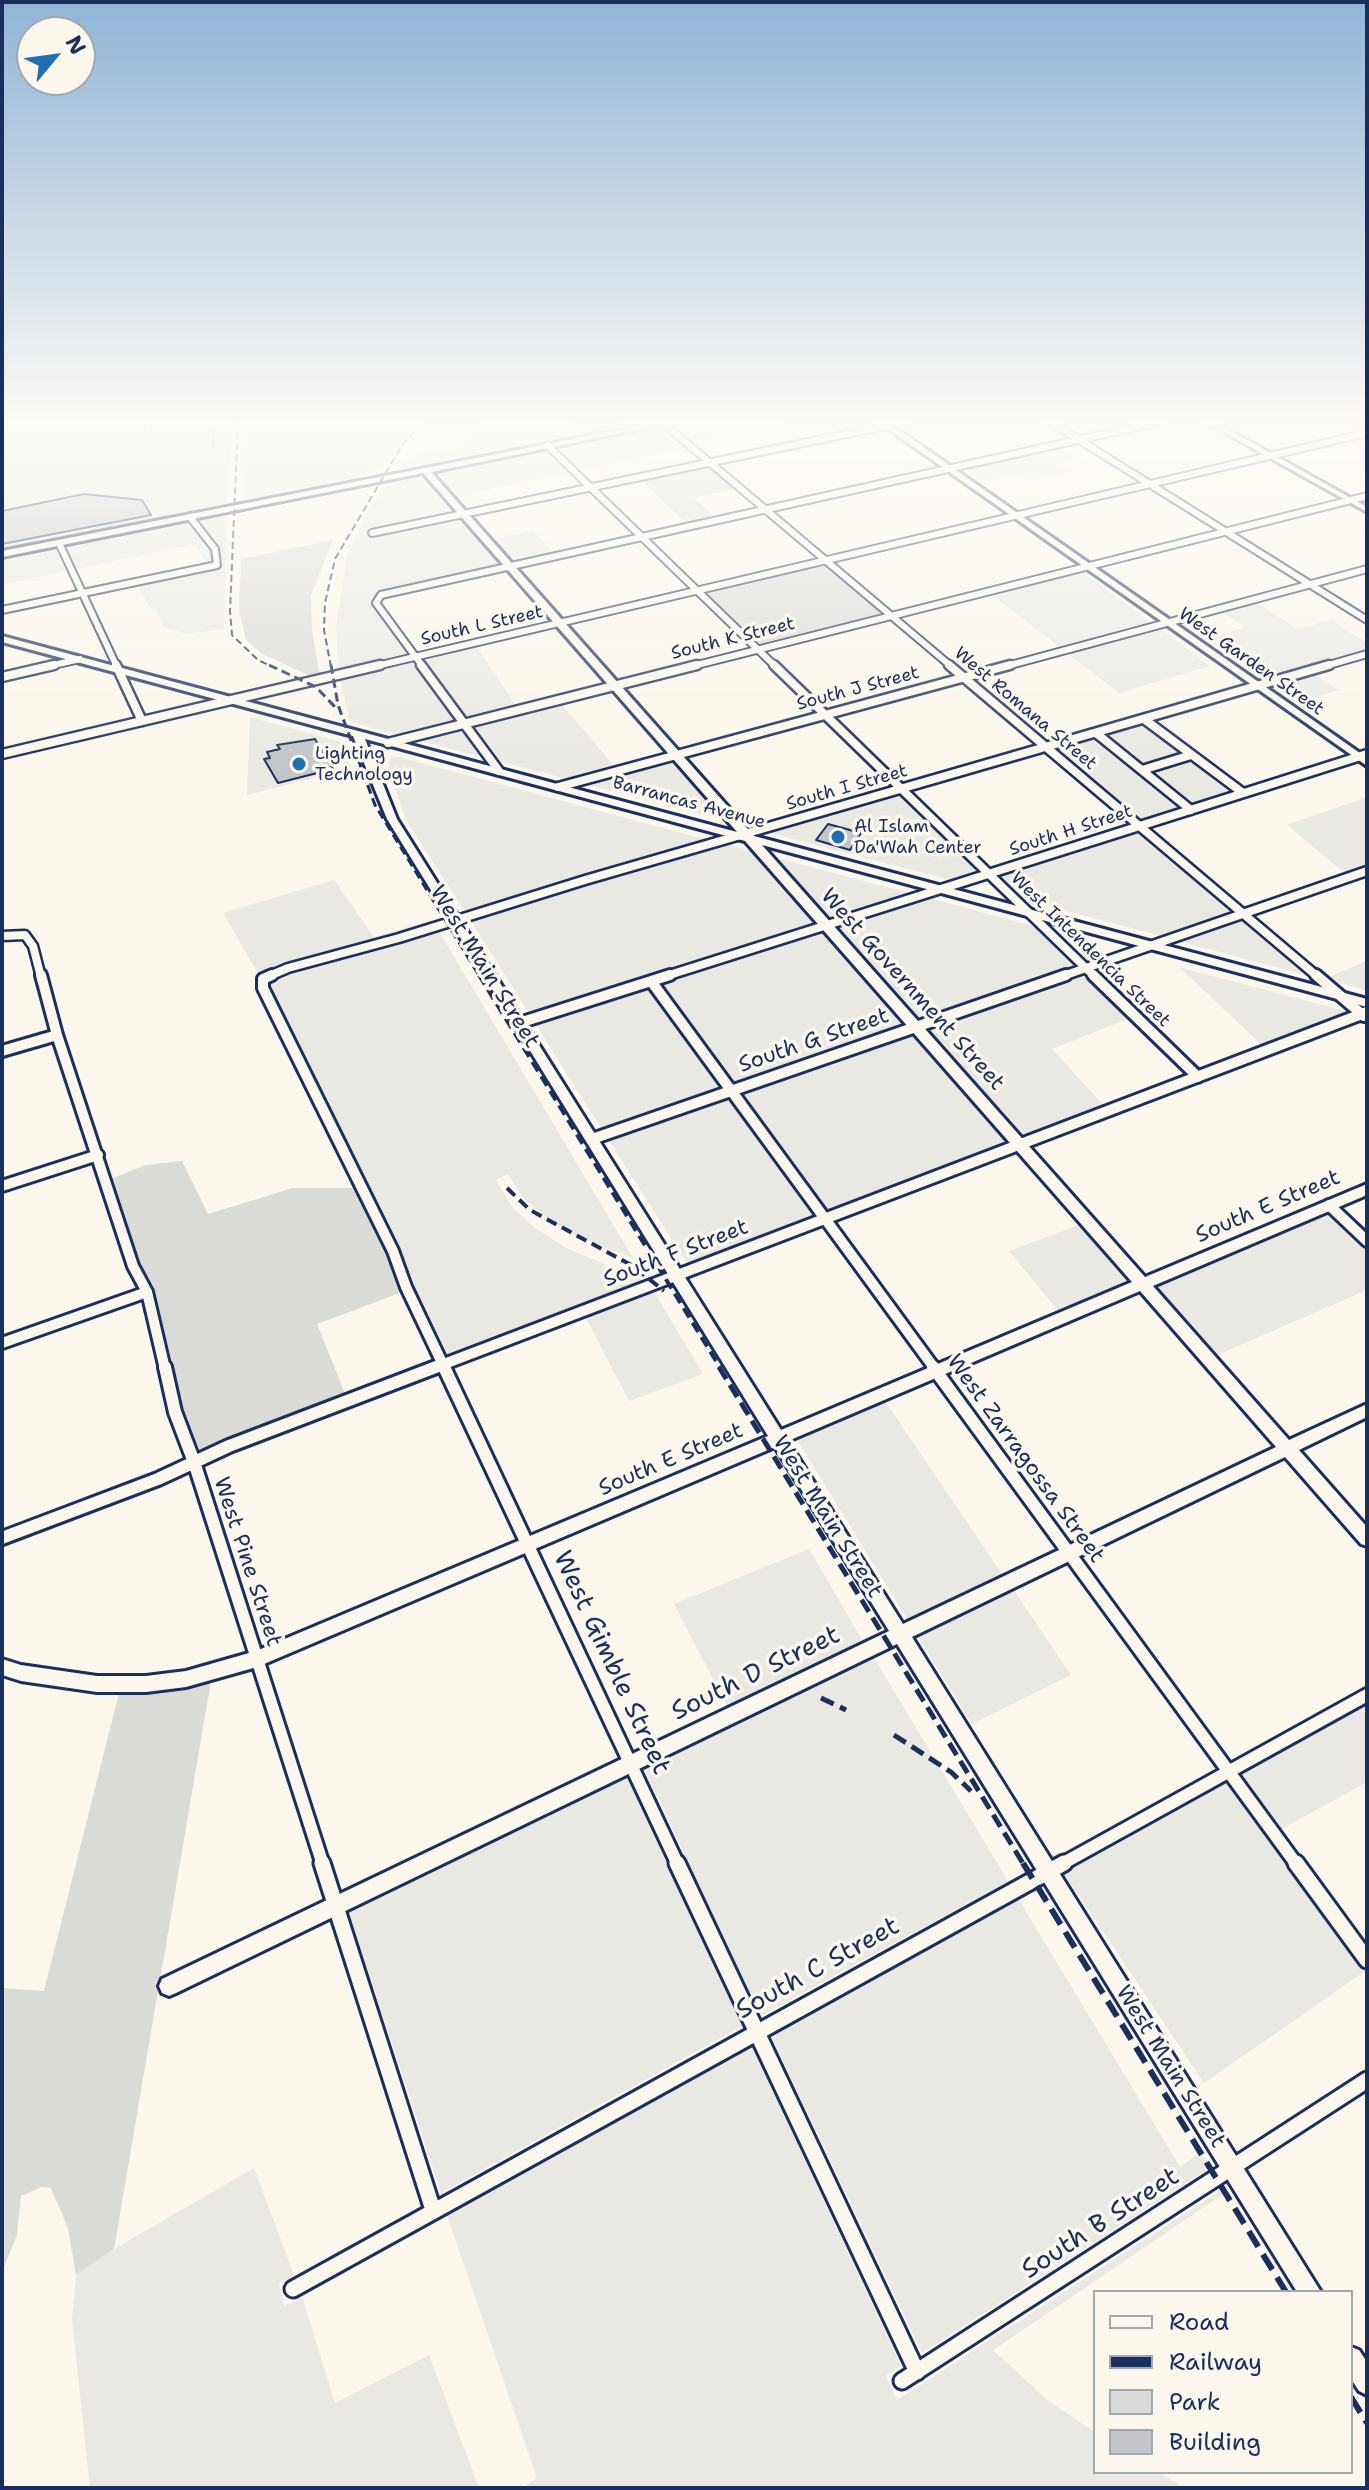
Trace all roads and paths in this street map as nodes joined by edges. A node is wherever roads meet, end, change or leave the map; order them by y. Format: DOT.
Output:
graph roads {
  1 [pos="88,537"];
  2 [pos="206,537"];
  3 [pos="484,537"];
  4 [pos="640,537"];
  5 [pos="798,537"];
  6 [pos="923,537"];
  7 [pos="1045,537"];
  8 [pos="1201,537"];
  9 [pos="1236,537"];
  10 [pos="59,543"];
  11 [pos="2,554"];
  12 [pos="825,560"];
  13 [pos="509,565"];
  14 [pos="1086,566"];
  15 [pos="1367,569"];
  16 [pos="1310,584"];
  17 [pos="696,590"];
  18 [pos="81,594"];
  19 [pos="2,610"];
  20 [pos="890,615"];
  21 [pos="1367,620"];
  22 [pos="559,622"];
  23 [pos="1166,623"];
  24 [pos="2,639"];
  25 [pos="756,649"];
  26 [pos="1367,654"];
  27 [pos="414,656"];
  28 [pos="80,659"];
  29 [pos="119,670"];
  30 [pos="2,677"];
  31 [pos="963,677"];
  32 [pos="614,685"];
  33 [pos="1256,686"];
  34 [pos="230,700"];
  35 [pos="824,715"];
  36 [pos="1144,719"];
  37 [pos="142,721"];
  38 [pos="463,723"];
  39 [pos="1096,733"];
  40 [pos="358,735"];
  41 [pos="388,743"];
  42 [pos="1046,747"];
  43 [pos="2,754"];
  44 [pos="676,755"];
  45 [pos="1191,755"];
  46 [pos="1364,758"];
  47 [pos="1142,770"];
  48 [pos="499,771"];
  49 [pos="558,787"];
  50 [pos="901,789"];
  51 [pos="1243,793"];
  52 [pos="1191,810"];
  53 [pos="1139,826"];
  54 [pos="744,835"];
  55 [pos="1367,871"];
  56 [pos="988,874"];
  57 [pos="940,889"];
  58 [pos="1028,913"];
  59 [pos="1243,914"];
  60 [pos="454,919"];
  61 [pos="827,925"];
  62 [pos="2,936"];
  63 [pos="1152,946"];
  64 [pos="1086,968"];
  65 [pos="264,977"];
  66 [pos="651,981"];
  67 [pos="1339,995"];
  68 [pos="1366,1012"];
  69 [pos="519,1023"];
  70 [pos="916,1027"];
  71 [pos="57,1035"];
  72 [pos="2,1051"];
  73 [pos="1198,1077"];
  74 [pos="732,1091"];
  75 [pos="592,1139"];
  76 [pos="1019,1144"];
  77 [pos="98,1155"];
  78 [pos="2,1186"];
  79 [pos="1367,1189"];
  80 [pos="1329,1205"];
  81 [pos="825,1219"];
  82 [pos="1367,1241"];
  83 [pos="676,1275"];
  84 [pos="1143,1284"];
  85 [pos="147,1292"];
  86 [pos="2,1343"];
  87 [pos="444,1364"];
  88 [pos="937,1372"];
  89 [pos="1367,1410"];
  90 [pos="777,1439"];
  91 [pos="1287,1448"];
  92 [pos="194,1462"];
  93 [pos="2,1538"];
  94 [pos="1367,1539"];
  95 [pos="529,1545"];
  96 [pos="1069,1554"];
  97 [pos="900,1635"];
  98 [pos="257,1659"];
  99 [pos="2,1667"];
  100 [pos="1367,1695"];
  101 [pos="631,1764"];
  102 [pos="1229,1771"];
  103 [pos="1048,1871"];
  104 [pos="336,1905"];
  105 [pos="1367,1960"];
  106 [pos="169,1986"];
  107 [pos="756,2030"];
  108 [pos="1367,2080"];
  109 [pos="1232,2168"];
  110 [pos="433,2210"];
  111 [pos="293,2289"];
  112 [pos="1309,2290"];
  113 [pos="1353,2361"];
  114 [pos="917,2372"];
  115 [pos="902,2381"];
  116 [pos="1367,2383"];
  1 -- 10 [label="street"];
  2 -- 18 [label="street"];
  3 -- 13 [label="street, West Government Street"];
  4 -- 13 [label="street"];
  4 -- 17 [label="street, West Intendencia Street"];
  5 -- 12 [label="street, West Romana Street"];
  6 -- 12 [label="street, South L Street"];
  7 -- 14 [label="main road, West Garden Street"];
  8 -- 14 [label="street, South K Street"];
  9 -- 16 [label="street"];
  10 -- 11 [label="street"];
  10 -- 18 [label="street"];
  12 -- 17 [label="street, South L Street"];
  12 -- 20 [label="street, West Romana Street"];
  13 -- 22 [label="street, West Government Street"];
  13 -- 27 [label="street"];
  14 -- 20 [label="street, South K Street"];
  14 -- 23 [label="main road, West Garden Street"];
  15 -- 16 [label="street, South J Street"];
  16 -- 21 [label="street"];
  16 -- 23 [label="street, South J Street"];
  17 -- 22 [label="street, South L Street"];
  17 -- 25 [label="street, West Intendencia Street"];
  18 -- 19 [label="street"];
  18 -- 29 [label="street"];
  20 -- 25 [label="street, South K Street"];
  20 -- 31 [label="street, West Romana Street"];
  22 -- 27 [label="street, South L Street"];
  22 -- 32 [label="street, West Government Street"];
  23 -- 31 [label="street, South J Street"];
  23 -- 33 [label="main road, West Garden Street"];
  24 -- 28 [label="street, Barrancas Avenue"];
  25 -- 32 [label="street, South K Street"];
  25 -- 35 [label="street, West Intendencia Street"];
  26 -- 33 [label="street, South I Street"];
  27 -- 34 [label="street, South L Street"];
  27 -- 38 [label="street"];
  28 -- 29 [label="street, Barrancas Avenue"];
  28 -- 30 [label="street"];
  29 -- 34 [label="street, Barrancas Avenue"];
  29 -- 37 [label="street"];
  31 -- 35 [label="street, South J Street"];
  31 -- 42 [label="street, West Romana Street"];
  32 -- 38 [label="street, South K Street"];
  32 -- 44 [label="street, West Government Street"];
  33 -- 36 [label="street, South I Street"];
  33 -- 46 [label="main road, West Garden Street"];
  34 -- 37 [label="street, South L Street"];
  34 -- 40 [label="street, Barrancas Avenue"];
  35 -- 44 [label="street, South J Street"];
  35 -- 50 [label="street, West Intendencia Street"];
  36 -- 39 [label="street, South I Street"];
  36 -- 45 [label="street"];
  37 -- 43 [label="street, South L Street"];
  38 -- 41 [label="street, South K Street"];
  38 -- 48 [label="street"];
  39 -- 42 [label="street, South I Street"];
  39 -- 47 [label="street"];
  40 -- 41 [label="street, Barrancas Avenue"];
  40 -- 60 [label="street, West Main Street"];
  41 -- 48 [label="street, Barrancas Avenue"];
  42 -- 50 [label="street, South I Street"];
  42 -- 53 [label="street, West Romana Street"];
  44 -- 49 [label="street, South J Street"];
  44 -- 54 [label="street, West Government Street"];
  45 -- 47 [label="street"];
  45 -- 51 [label="street"];
  46 -- 51 [label="street, South H Street"];
  47 -- 52 [label="street"];
  48 -- 49 [label="street, Barrancas Avenue"];
  49 -- 54 [label="street, Barrancas Avenue"];
  50 -- 54 [label="street, South I Street"];
  50 -- 56 [label="street, West Intendencia Street"];
  51 -- 52 [label="street, South H Street"];
  52 -- 53 [label="street, South H Street"];
  53 -- 56 [label="street, South H Street"];
  53 -- 59 [label="street, West Romana Street"];
  54 -- 57 [label="street, Barrancas Avenue"];
  54 -- 60 [label="street, South I Street"];
  54 -- 61 [label="street, West Government Street"];
  55 -- 59 [label="street, South G Street"];
  56 -- 57 [label="street, South H Street"];
  56 -- 58 [label="street, West Intendencia Street"];
  57 -- 58 [label="street, Barrancas Avenue"];
  57 -- 61 [label="street, South H Street"];
  58 -- 63 [label="street, Barrancas Avenue"];
  58 -- 64 [label="street, West Intendencia Street"];
  59 -- 63 [label="street, South G Street"];
  59 -- 67 [label="street, West Romana Street"];
  60 -- 65 [label="street, South I Street"];
  60 -- 69 [label="street, West Main Street"];
  61 -- 66 [label="street, South H Street"];
  61 -- 70 [label="street, West Government Street"];
  62 -- 71 [label="street, West Pine Street"];
  63 -- 64 [label="street, South G Street"];
  63 -- 67 [label="street, Barrancas Avenue"];
  64 -- 70 [label="street, South G Street"];
  64 -- 73 [label="street, West Intendencia Street"];
  65 -- 87 [label="street, West Gimble Street"];
  66 -- 69 [label="street, South H Street"];
  66 -- 74 [label="street, West Zarragossa Street"];
  67 -- 68 [label="street, Barrancas Avenue"];
  68 -- 73 [label="street, South F Street"];
  69 -- 75 [label="street, West Main Street"];
  70 -- 74 [label="street, South G Street"];
  70 -- 76 [label="street, West Government Street"];
  71 -- 72 [label="street"];
  71 -- 77 [label="street, West Pine Street"];
  73 -- 76 [label="street, South F Street"];
  74 -- 75 [label="street, South G Street"];
  74 -- 81 [label="street, West Zarragossa Street"];
  75 -- 83 [label="street, West Main Street"];
  76 -- 81 [label="street, South F Street"];
  76 -- 84 [label="street, West Government Street"];
  77 -- 78 [label="street"];
  77 -- 85 [label="street, West Pine Street"];
  79 -- 80 [label="street, South E Street"];
  80 -- 82 [label="street"];
  80 -- 84 [label="street, South E Street"];
  81 -- 83 [label="street, South F Street"];
  81 -- 88 [label="street, West Zarragossa Street"];
  83 -- 87 [label="street, South F Street"];
  83 -- 90 [label="street, West Main Street"];
  84 -- 88 [label="street, South E Street"];
  84 -- 91 [label="street, West Government Street"];
  85 -- 86 [label="street"];
  85 -- 92 [label="street, West Pine Street"];
  87 -- 92 [label="street, South F Street"];
  87 -- 95 [label="street, West Gimble Street"];
  88 -- 90 [label="street, South E Street"];
  88 -- 96 [label="street, West Zarragossa Street"];
  89 -- 91 [label="street, South D Street"];
  90 -- 95 [label="street, South E Street"];
  90 -- 97 [label="street, West Main Street"];
  91 -- 94 [label="street, West Government Street"];
  91 -- 96 [label="street, South D Street"];
  92 -- 93 [label="street, South F Street"];
  92 -- 98 [label="street, West Pine Street"];
  95 -- 98 [label="street, South E Street"];
  95 -- 101 [label="street, West Gimble Street"];
  96 -- 97 [label="street, South D Street"];
  96 -- 102 [label="street, West Zarragossa Street"];
  97 -- 101 [label="street, South D Street"];
  97 -- 103 [label="street, West Main Street"];
  98 -- 99 [label="street, South E Street"];
  98 -- 104 [label="street, West Pine Street"];
  100 -- 102 [label="street, South C Street"];
  101 -- 104 [label="street, South D Street"];
  101 -- 107 [label="street, West Gimble Street"];
  102 -- 103 [label="street, South C Street"];
  102 -- 105 [label="street, West Zarragossa Street"];
  103 -- 107 [label="street, South C Street"];
  103 -- 109 [label="street, West Main Street"];
  104 -- 106 [label="street, South D Street"];
  104 -- 110 [label="street, West Pine Street"];
  107 -- 110 [label="street, South C Street"];
  107 -- 114 [label="street, West Gimble Street"];
  108 -- 109 [label="street, South B Street"];
  109 -- 112 [label="street, West Main Street"];
  109 -- 114 [label="street, South B Street"];
  110 -- 111 [label="street, South C Street"];
  113 -- 116 [label="street"];
  114 -- 115 [label="street, South B Street"];
}
